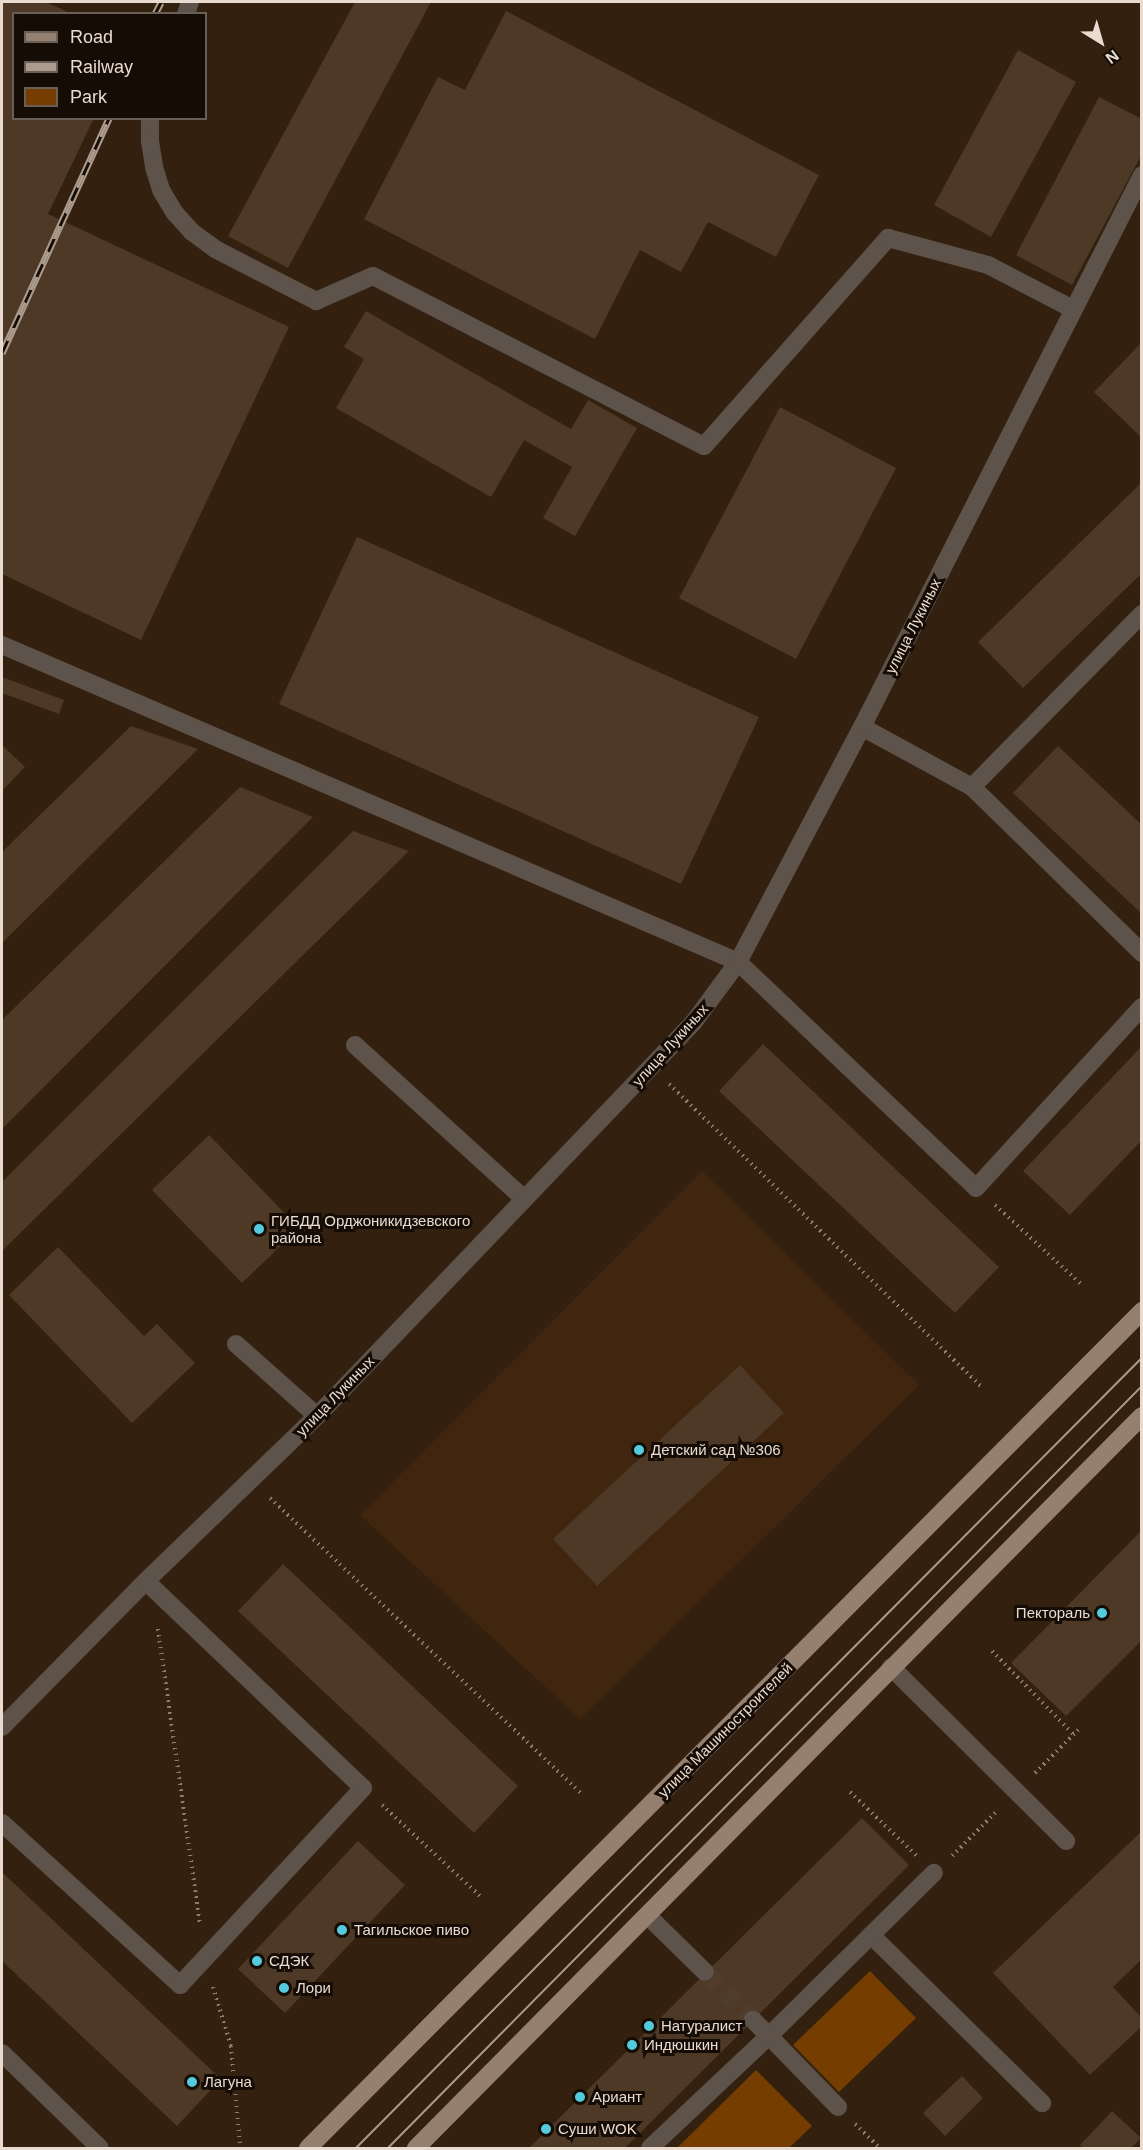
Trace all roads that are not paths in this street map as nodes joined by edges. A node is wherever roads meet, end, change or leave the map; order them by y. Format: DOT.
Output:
graph roads {
  1 [pos="150,120"];
  2 [pos="1142,176"];
  3 [pos="1073,309"];
  4 [pos="1142,614"];
  5 [pos="2,645"];
  6 [pos="862,727"];
  7 [pos="972,787"];
  8 [pos="1142,953"];
  9 [pos="738,962"];
  10 [pos="1142,1008"];
  11 [pos="355,1045"];
  12 [pos="523,1198"];
  13 [pos="1142,1311"];
  14 [pos="236,1344"];
  15 [pos="317,1416"];
  16 [pos="1142,1416"];
  17 [pos="149,1585"];
  18 [pos="891,1668"];
  19 [pos="2,1727"];
  20 [pos="2,1823"];
  21 [pos="1066,1841"];
  22 [pos="934,1873"];
  23 [pos="646,1915"];
  24 [pos="871,1935"];
  25 [pos="705,1972"];
  26 [pos="753,2020"];
  27 [pos="769,2036"];
  28 [pos="2,2053"];
  29 [pos="1042,2103"];
  30 [pos="838,2107"];
  31 [pos="100,2148"];
  32 [pos="308,2148"];
  33 [pos="416,2148"];
  34 [pos="650,2148"];
  1 -- 3 [label="street"];
  2 -- 3 [label="street, улица Лукиных"];
  3 -- 6 [label="street, улица Лукиных"];
  4 -- 7 [label="street"];
  5 -- 9 [label="street"];
  6 -- 7 [label="street"];
  6 -- 9 [label="street, улица Лукиных"];
  7 -- 8 [label="street"];
  9 -- 10 [label="street"];
  9 -- 12 [label="street, улица Лукиных"];
  11 -- 12 [label="street"];
  12 -- 15 [label="street, улица Лукиных"];
  13 -- 32 [label="main road, улица Машиностроителей"];
  14 -- 15 [label="street"];
  15 -- 17 [label="street, улица Лукиных"];
  16 -- 18 [label="main road"];
  17 -- 19 [label="street, улица Лукиных"];
  17 -- 20 [label="street"];
  18 -- 21 [label="street"];
  18 -- 23 [label="main road"];
  22 -- 24 [label="street"];
  23 -- 25 [label="street"];
  23 -- 33 [label="main road"];
  24 -- 27 [label="street"];
  24 -- 29 [label="street"];
  26 -- 27 [label="street"];
  27 -- 30 [label="street"];
  27 -- 34 [label="street"];
  28 -- 31 [label="street"];
}
